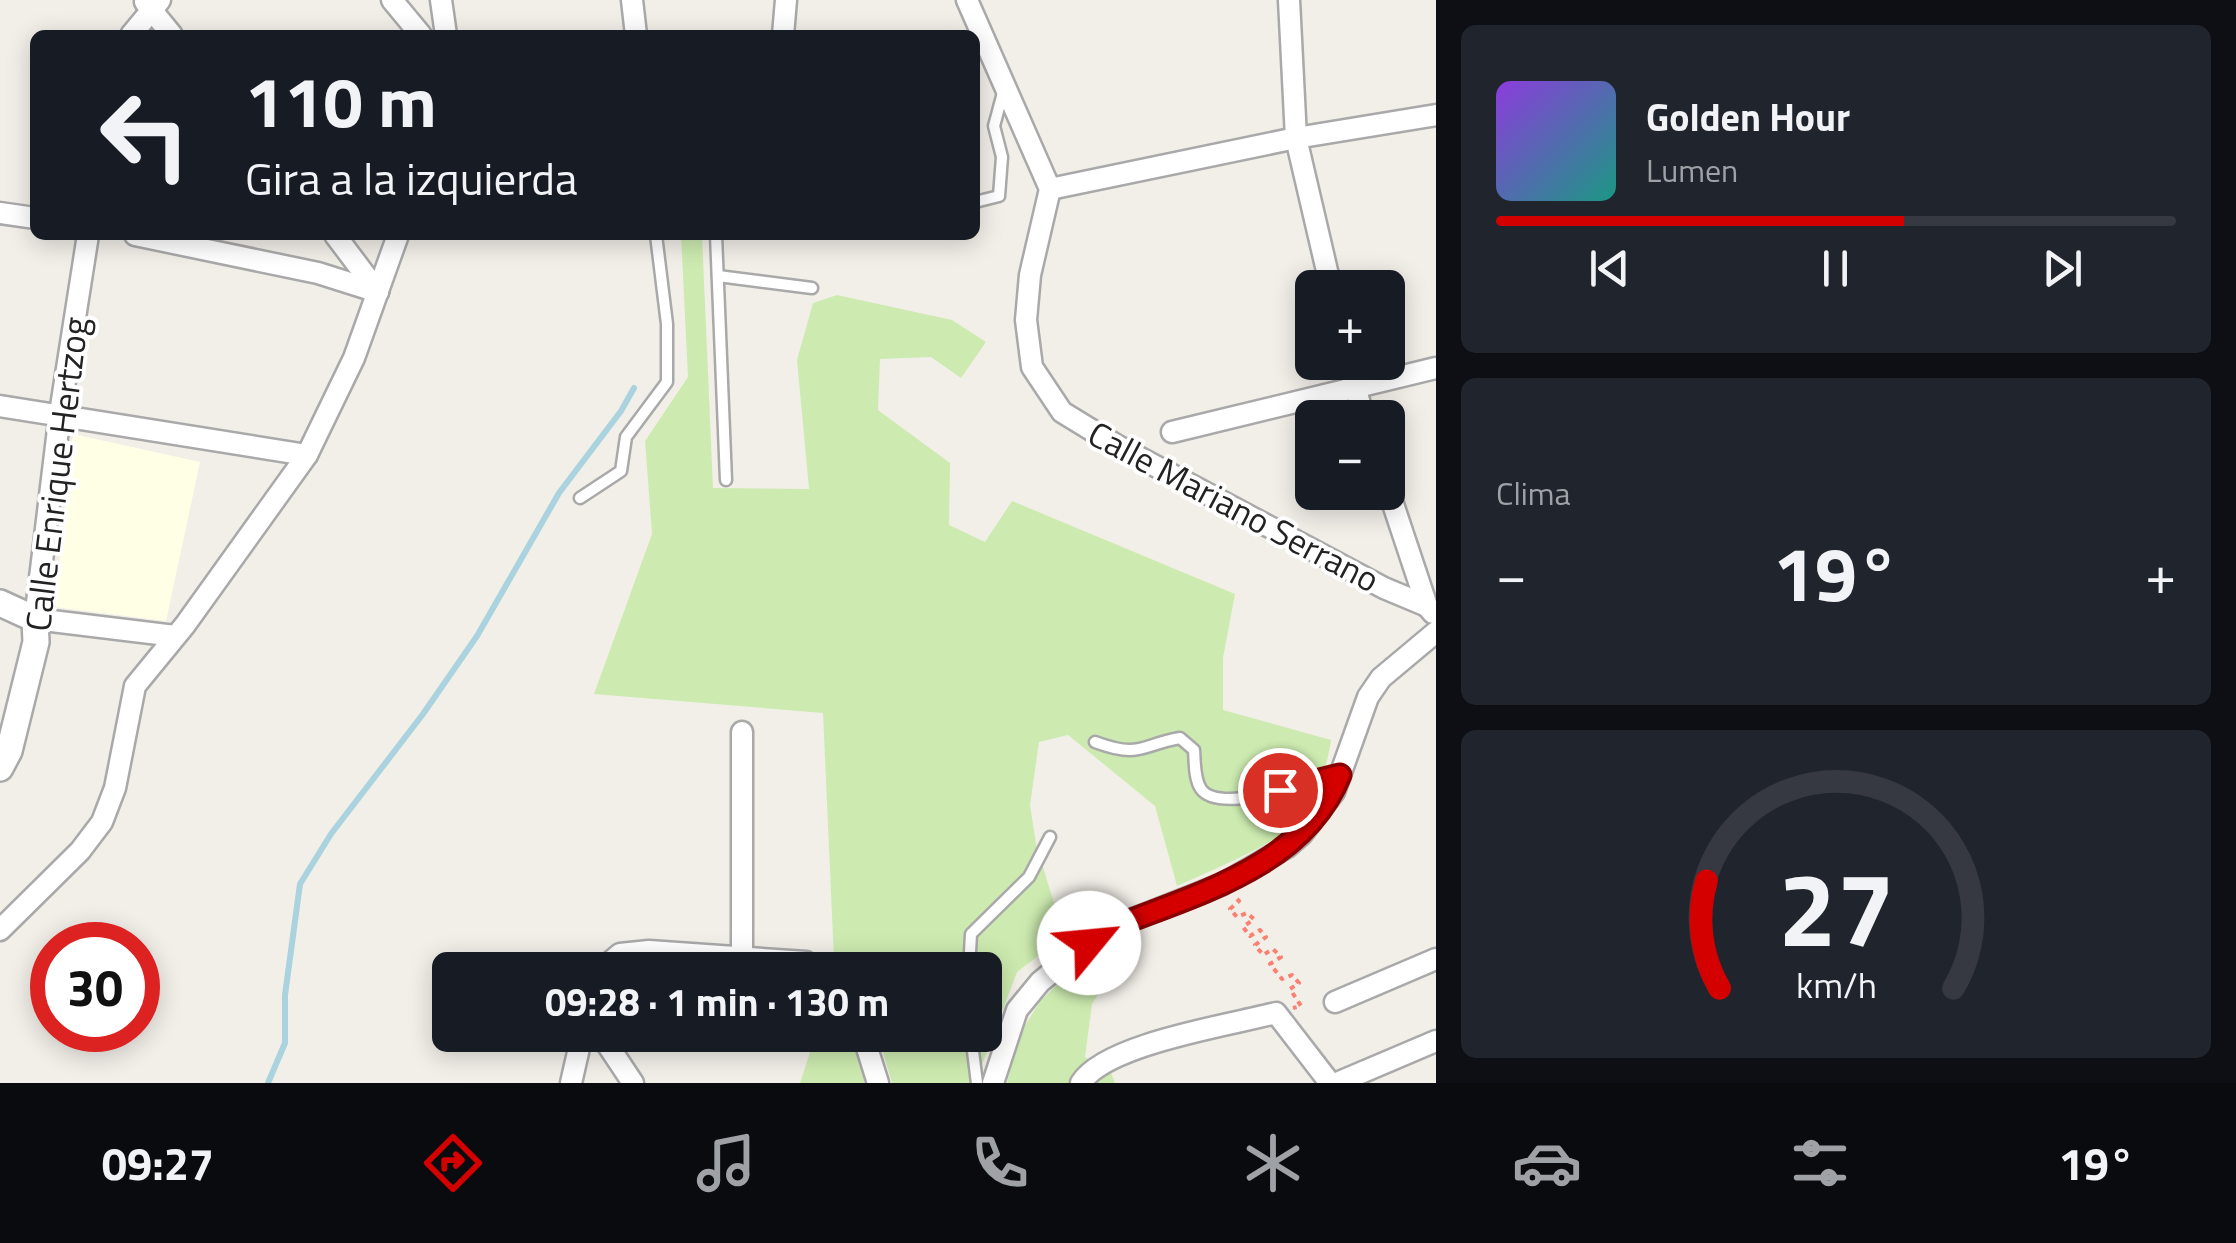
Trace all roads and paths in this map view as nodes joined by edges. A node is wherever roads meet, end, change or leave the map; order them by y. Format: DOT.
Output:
graph roads {
  1 [pos="392,0"];
  2 [pos="441,0"];
  3 [pos="632,0"];
  4 [pos="786,0"];
  5 [pos="967,0"];
  6 [pos="1289,0"];
  7 [pos="152,3"];
  8 [pos="133,30"];
  9 [pos="169,30"];
  10 [pos="417,30"];
  11 [pos="445,30"];
  12 [pos="635,30"];
  13 [pos="783,30"];
  14 [pos="980,30"];
  15 [pos="980,31"];
  16 [pos="1004,88"];
  17 [pos="1436,114"];
  18 [pos="1296,138"];
  19 [pos="1050,190"];
  20 [pos="980,201"];
  21 [pos="0,213"];
  22 [pos="30,217"];
  23 [pos="87,240"];
  24 [pos="159,240"];
  25 [pos="339,240"];
  26 [pos="396,240"];
  27 [pos="657,240"];
  28 [pos="716,240"];
  29 [pos="1326,270"];
  30 [pos="718,276"];
  31 [pos="812,288"];
  32 [pos="378,292"];
  33 [pos="1436,368"];
  34 [pos="1352,380"];
  35 [pos="1354,388"];
  36 [pos="1358,400"];
  37 [pos="0,406"];
  38 [pos="60,413"];
  39 [pos="1172,432"];
  40 [pos="308,455"];
  41 [pos="726,480"];
  42 [pos="580,498"];
  43 [pos="1396,510"];
  44 [pos="0,603"];
  45 [pos="1431,611"];
  46 [pos="35,618"];
  47 [pos="1436,632"];
  48 [pos="175,636"];
  49 [pos="742,732"];
  50 [pos="1096,742"];
  51 [pos="0,768"];
  52 [pos="1340,775"];
  53 [pos="1050,837"];
  54 [pos="1224,884"];
  55 [pos="0,930"];
  56 [pos="639,952"];
  57 [pos="668,952"];
  58 [pos="742,952"];
  59 [pos="970,952"];
  60 [pos="1436,960"];
  61 [pos="1335,1002"];
  62 [pos="1276,1013"];
  63 [pos="1436,1041"];
  64 [pos="578,1052"];
  65 [pos="612,1052"];
  66 [pos="868,1052"];
  67 [pos="972,1052"];
  68 [pos="571,1083"];
  69 [pos="633,1083"];
  70 [pos="878,1083"];
  71 [pos="977,1083"];
  72 [pos="993,1083"];
  73 [pos="1081,1083"];
  74 [pos="1334,1083"];
  1 -- 10 [label="street"];
  2 -- 11 [label="street"];
  3 -- 12 [label="street"];
  4 -- 13 [label="street"];
  5 -- 14 [label="street"];
  6 -- 18 [label="street"];
  7 -- 8 [label="street"];
  7 -- 9 [label="street"];
  15 -- 16 [label="street"];
  16 -- 19 [label="street"];
  16 -- 20 [label="lane"];
  17 -- 18 [label="street"];
  18 -- 19 [label="street"];
  18 -- 29 [label="street"];
  19 -- 45 [label="street, Calle Mariano Serrano"];
  21 -- 22 [label="street"];
  23 -- 38 [label="street, Calle Enrique Hertzog"];
  24 -- 32 [label="street"];
  25 -- 32 [label="street"];
  26 -- 32 [label="street"];
  27 -- 42 [label="lane"];
  28 -- 30 [label="lane"];
  30 -- 31 [label="lane"];
  30 -- 41 [label="lane"];
  32 -- 40 [label="street"];
  33 -- 35 [label="street"];
  34 -- 35 [label="street"];
  35 -- 36 [label="street"];
  35 -- 39 [label="street"];
  37 -- 38 [label="street"];
  38 -- 40 [label="street"];
  38 -- 46 [label="street, Calle Enrique Hertzog"];
  40 -- 48 [label="street"];
  43 -- 45 [label="street"];
  44 -- 46 [label="street"];
  46 -- 48 [label="street"];
  46 -- 51 [label="street, Calle Enrique Hertzog"];
  47 -- 52 [label="street"];
  48 -- 55 [label="street"];
  49 -- 58 [label="street"];
  50 -- 52 [label="lane"];
  52 -- 54 [label="street"];
  53 -- 59 [label="lane"];
  54 -- 62 [label="path"];
  54 -- 72 [label="street"];
  56 -- 57 [label="street"];
  60 -- 61 [label="street"];
  62 -- 73 [label="street"];
  62 -- 74 [label="street"];
  63 -- 74 [label="street"];
  64 -- 68 [label="street"];
  65 -- 69 [label="street"];
  66 -- 70 [label="street"];
  67 -- 71 [label="lane"];
}
